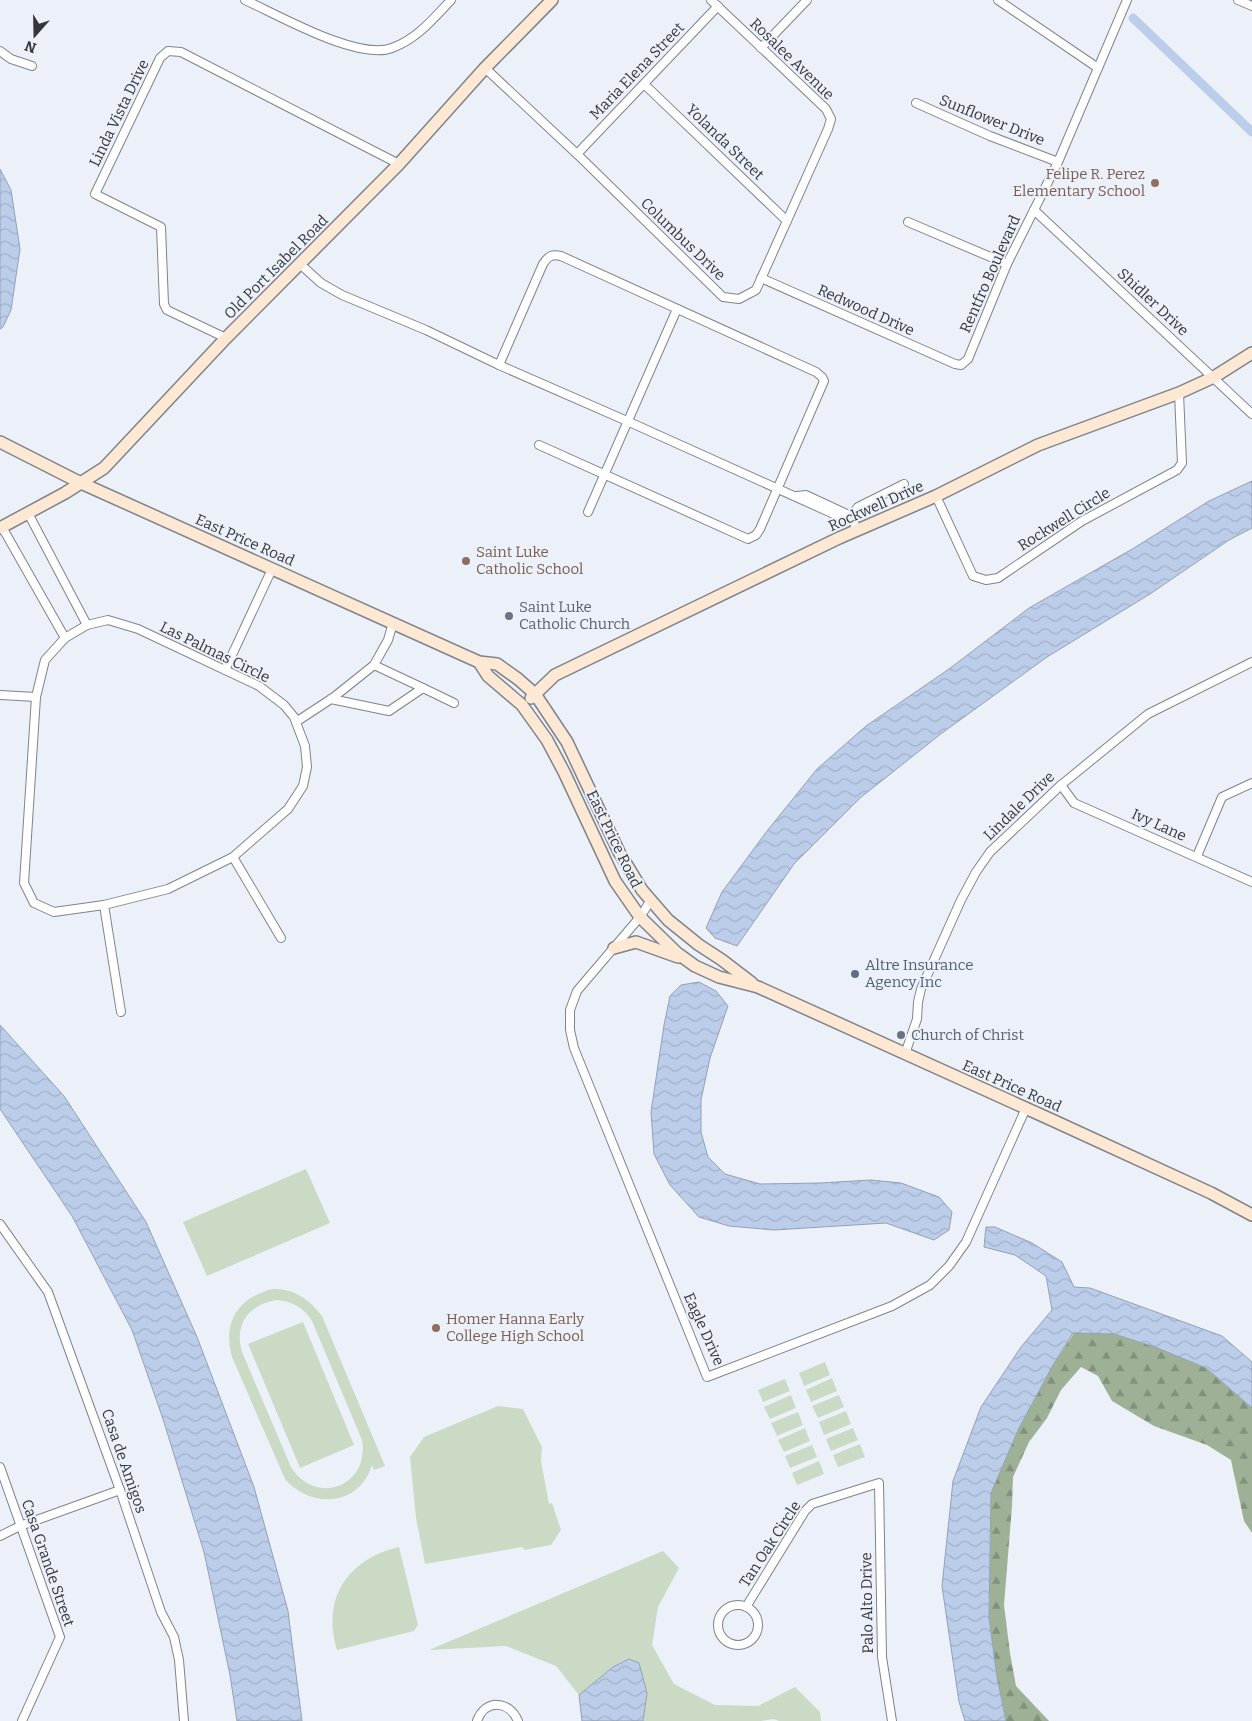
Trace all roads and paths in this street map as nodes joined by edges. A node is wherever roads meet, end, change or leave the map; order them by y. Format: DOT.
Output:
graph roads {
  1 [pos="245,0"];
  2 [pos="451,0"];
  3 [pos="552,0"];
  4 [pos="711,0"];
  5 [pos="807,0"];
  6 [pos="998,0"];
  7 [pos="1126,0"];
  8 [pos="1238,0"];
  9 [pos="718,6"];
  10 [pos="1252,6"];
  11 [pos="761,48"];
  12 [pos="0,51"];
  13 [pos="32,66"];
  14 [pos="485,68"];
  15 [pos="1098,68"];
  16 [pos="644,84"];
  17 [pos="916,103"];
  18 [pos="831,119"];
  19 [pos="577,154"];
  20 [pos="1058,162"];
  21 [pos="399,164"];
  22 [pos="1034,210"];
  23 [pos="787,221"];
  24 [pos="908,222"];
  25 [pos="300,264"];
  26 [pos="1007,264"];
  27 [pos="761,278"];
  28 [pos="677,309"];
  29 [pos="226,338"];
  30 [pos="1252,353"];
  31 [pos="499,365"];
  32 [pos="961,365"];
  33 [pos="1214,376"];
  34 [pos="1179,393"];
  35 [pos="1252,414"];
  36 [pos="627,421"];
  37 [pos="0,442"];
  38 [pos="539,445"];
  39 [pos="604,474"];
  40 [pos="81,483"];
  41 [pos="904,484"];
  42 [pos="777,488"];
  43 [pos="936,496"];
  44 [pos="588,512"];
  45 [pos="28,513"];
  46 [pos="851,516"];
  47 [pos="1,528"];
  48 [pos="857,530"];
  49 [pos="272,569"];
  50 [pos="393,624"];
  51 [pos="87,625"];
  52 [pos="65,638"];
  53 [pos="479,662"];
  54 [pos="1252,662"];
  55 [pos="374,665"];
  56 [pos="225,670"];
  57 [pos="423,688"];
  58 [pos="535,694"];
  59 [pos="0,695"];
  60 [pos="36,697"];
  61 [pos="332,699"];
  62 [pos="454,703"];
  63 [pos="522,705"];
  64 [pos="296,722"];
  65 [pos="1252,783"];
  66 [pos="1060,785"];
  67 [pos="1197,856"];
  68 [pos="233,857"];
  69 [pos="1252,882"];
  70 [pos="651,900"];
  71 [pos="104,905"];
  72 [pos="640,917"];
  73 [pos="281,938"];
  74 [pos="614,948"];
  75 [pos="687,960"];
  76 [pos="758,987"];
  77 [pos="121,1012"];
  78 [pos="905,1054"];
  79 [pos="1026,1108"];
  80 [pos="1252,1216"];
  81 [pos="0,1224"];
  82 [pos="0,1467"];
  83 [pos="879,1483"];
  84 [pos="120,1490"];
  85 [pos="20,1526"];
  86 [pos="0,1536"];
  87 [pos="746,1607"];
  88 [pos="22,1721"];
  89 [pos="184,1721"];
  90 [pos="477,1721"];
  91 [pos="518,1721"];
  92 [pos="892,1721"];
  1 -- 2 [label="street"];
  3 -- 14 [label="main road, Old Port Isabel Road"];
  4 -- 9 [label="street, Rosalee Avenue"];
  5 -- 11 [label="street"];
  6 -- 15 [label="street"];
  7 -- 15 [label="street, Rentfro Boulevard"];
  8 -- 10 [label="street"];
  9 -- 11 [label="street, Rosalee Avenue"];
  9 -- 16 [label="street, Maria Elena Street"];
  11 -- 18 [label="street, Rosalee Avenue"];
  12 -- 13 [label="street"];
  14 -- 19 [label="street, Columbus Drive"];
  14 -- 21 [label="main road, Old Port Isabel Road"];
  15 -- 20 [label="street, Rentfro Boulevard"];
  16 -- 19 [label="street, Maria Elena Street"];
  16 -- 23 [label="street, Yolanda Street"];
  17 -- 20 [label="street, Sunflower Drive"];
  18 -- 23 [label="street, Columbus Drive"];
  19 -- 27 [label="street, Columbus Drive"];
  20 -- 22 [label="street, Rentfro Boulevard"];
  21 -- 25 [label="main road, Old Port Isabel Road"];
  21 -- 29 [label="street, Linda Vista Drive"];
  22 -- 26 [label="street, Rentfro Boulevard"];
  22 -- 33 [label="street, Shidler Drive"];
  23 -- 27 [label="street, Columbus Drive"];
  24 -- 26 [label="street"];
  25 -- 29 [label="main road, Old Port Isabel Road"];
  25 -- 31 [label="street"];
  26 -- 32 [label="street, Rentfro Boulevard"];
  27 -- 32 [label="street, Redwood Drive"];
  28 -- 31 [label="street"];
  28 -- 36 [label="street"];
  28 -- 42 [label="street"];
  29 -- 40 [label="main road, Old Port Isabel Road"];
  30 -- 33 [label="main road, Rockwell Drive"];
  31 -- 36 [label="street"];
  33 -- 34 [label="main road, Rockwell Drive"];
  33 -- 35 [label="street, Shidler Drive"];
  34 -- 43 [label="main road, Rockwell Drive"];
  34 -- 43 [label="street, Rockwell Circle"];
  36 -- 39 [label="street"];
  36 -- 42 [label="street"];
  37 -- 40 [label="main road, East Price Road"];
  38 -- 39 [label="street"];
  39 -- 42 [label="street"];
  39 -- 44 [label="street"];
  40 -- 45 [label="main road, Old Port Isabel Road"];
  40 -- 49 [label="main road, East Price Road"];
  41 -- 46 [label="street"];
  42 -- 46 [label="street"];
  43 -- 48 [label="main road, Rockwell Drive"];
  45 -- 47 [label="main road, Old Port Isabel Road"];
  45 -- 51 [label="street"];
  46 -- 48 [label="street"];
  47 -- 52 [label="street"];
  48 -- 58 [label="main road, Rockwell Drive"];
  49 -- 50 [label="main road, East Price Road"];
  49 -- 56 [label="street"];
  50 -- 53 [label="main road, East Price Road"];
  50 -- 55 [label="street"];
  51 -- 52 [label="street, Las Palmas Circle"];
  51 -- 56 [label="street, Las Palmas Circle"];
  52 -- 60 [label="street, Las Palmas Circle"];
  53 -- 58 [label="main road, East Price Road"];
  53 -- 63 [label="main road, East Price Road"];
  54 -- 66 [label="street, Lindale Drive"];
  55 -- 57 [label="street"];
  55 -- 61 [label="street"];
  56 -- 64 [label="street, Las Palmas Circle"];
  57 -- 61 [label="street"];
  57 -- 62 [label="street"];
  58 -- 63 [label="main road, Rockwell Drive"];
  58 -- 70 [label="main road, East Price Road"];
  59 -- 60 [label="street"];
  60 -- 71 [label="street, Las Palmas Circle"];
  61 -- 64 [label="street"];
  63 -- 72 [label="main road, East Price Road"];
  64 -- 68 [label="street, Las Palmas Circle"];
  65 -- 67 [label="street"];
  66 -- 67 [label="street, Ivy Lane"];
  66 -- 78 [label="street, Lindale Drive"];
  67 -- 69 [label="street, Ivy Lane"];
  68 -- 71 [label="street, Las Palmas Circle"];
  68 -- 73 [label="street"];
  70 -- 72 [label="street, Eagle Drive"];
  70 -- 76 [label="main road, East Price Road"];
  71 -- 77 [label="street"];
  72 -- 74 [label="street, Eagle Drive"];
  72 -- 75 [label="main road, East Price Road"];
  74 -- 75 [label="main road"];
  74 -- 79 [label="street, Eagle Drive"];
  75 -- 76 [label="main road, East Price Road"];
  76 -- 78 [label="main road, East Price Road"];
  78 -- 79 [label="main road, East Price Road"];
  79 -- 80 [label="main road, East Price Road"];
  81 -- 84 [label="street, Casa de Amigos"];
  82 -- 85 [label="street, Casa Grande Street"];
  83 -- 87 [label="street, Tan Oak Circle"];
  83 -- 92 [label="street, Palo Alto Drive"];
  84 -- 85 [label="street"];
  84 -- 89 [label="street, Casa de Amigos"];
  85 -- 86 [label="street"];
  85 -- 88 [label="street, Casa Grande Street"];
  87 -- 87 [label="street, Tan Oak Circle"];
  90 -- 91 [label="street"];
}
